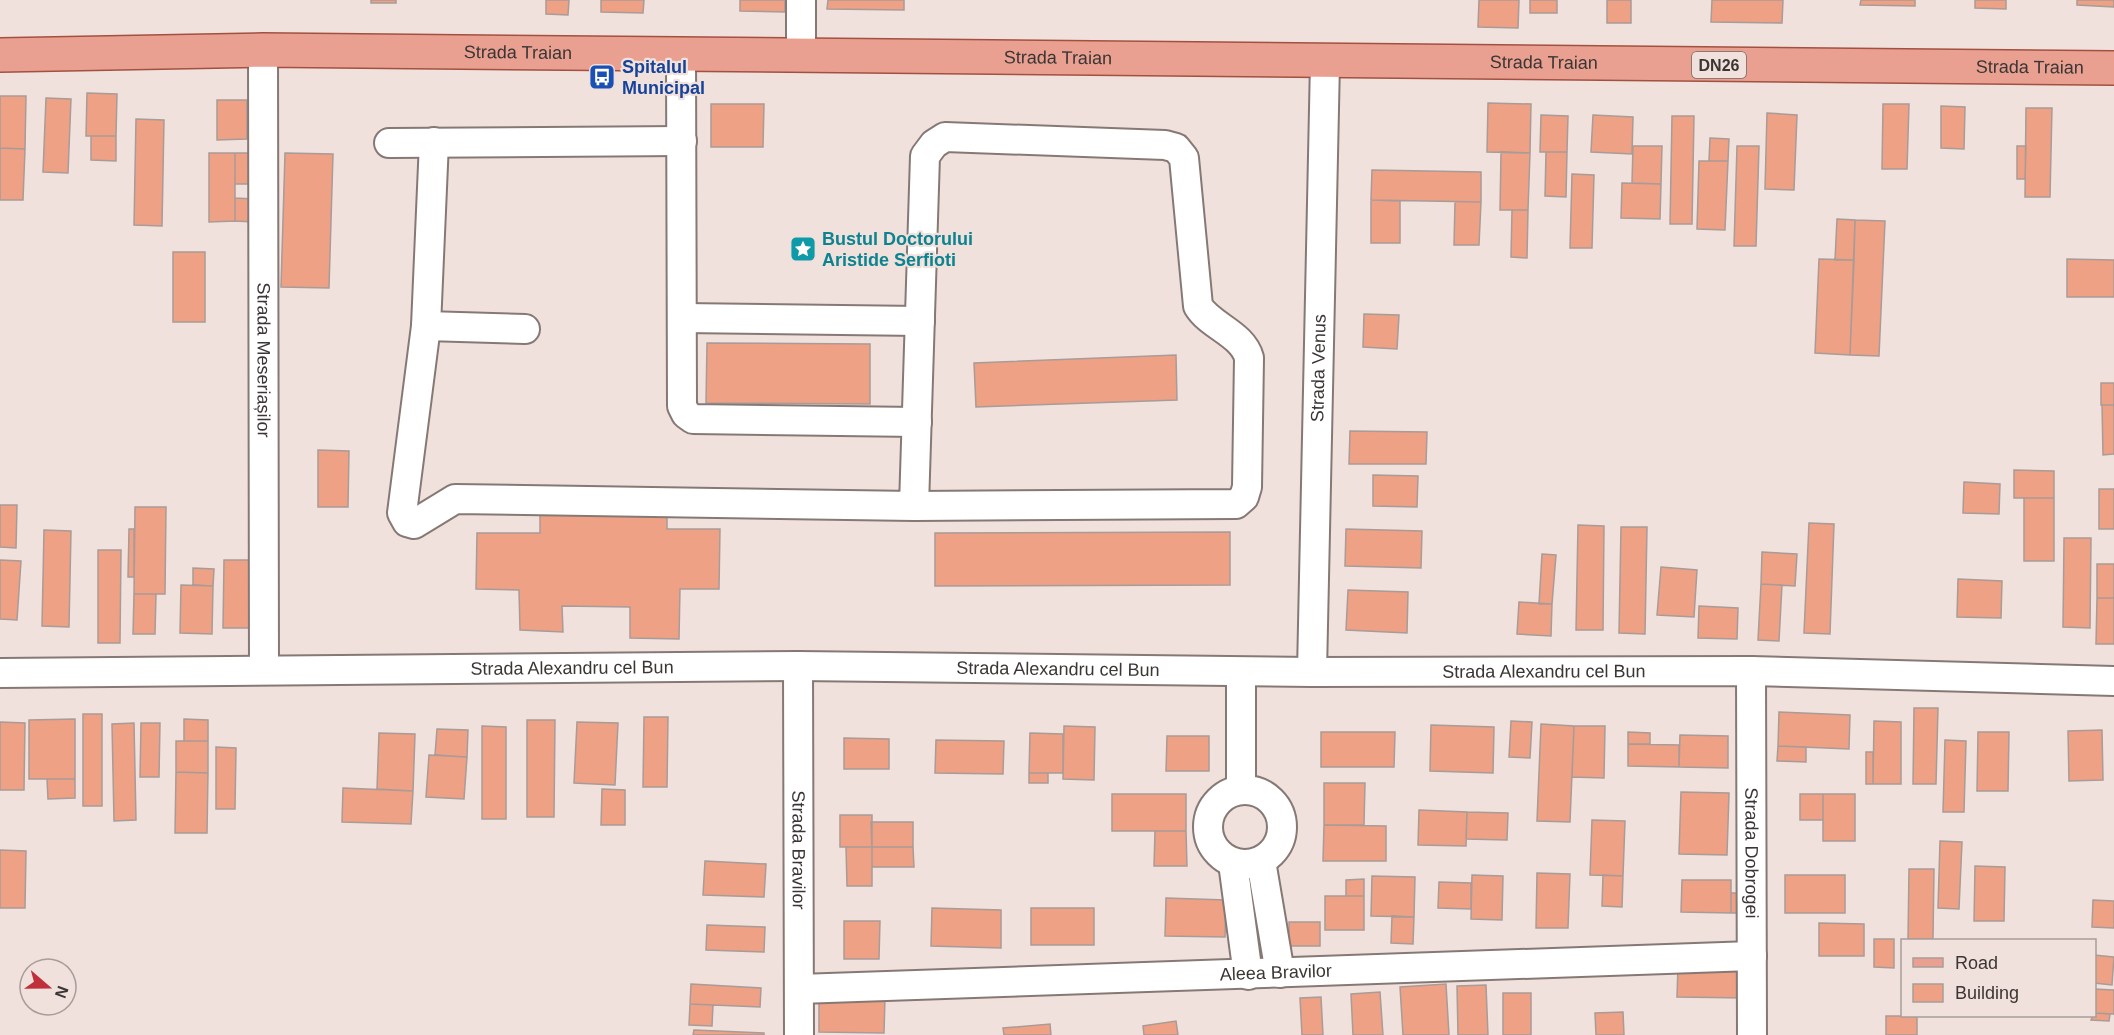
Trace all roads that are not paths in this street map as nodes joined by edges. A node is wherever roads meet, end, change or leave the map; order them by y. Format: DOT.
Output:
graph roads {
  1 [pos="801,0"];
  2 [pos="262,50"];
  3 [pos="0,55"];
  4 [pos="681,55"];
  5 [pos="801,55"];
  6 [pos="1325,62"];
  7 [pos="2114,68"];
  8 [pos="682,141"];
  9 [pos="434,142"];
  10 [pos="389,143"];
  11 [pos="682,318"];
  12 [pos="920,321"];
  13 [pos="426,326"];
  14 [pos="525,329"];
  15 [pos="917,422"];
  16 [pos="914,506"];
  17 [pos="798,666"];
  18 [pos="264,670"];
  19 [pos="1751,671"];
  20 [pos="1241,672"];
  21 [pos="1312,672"];
  22 [pos="0,673"];
  23 [pos="2114,681"];
  24 [pos="1241,789"];
  25 [pos="1247,862"];
  26 [pos="1752,956"];
  27 [pos="1280,973"];
  28 [pos="1248,975"];
  29 [pos="799,989"];
  30 [pos="799,1035"];
  31 [pos="1752,1035"];
  1 -- 5 [label="street"];
  2 -- 3 [label="main road, Strada Traian / DN26"];
  2 -- 4 [label="main road, Strada Traian / DN26"];
  2 -- 18 [label="street, Strada Meseriașilor"];
  4 -- 5 [label="main road, Strada Traian / DN26"];
  4 -- 8 [label="street"];
  5 -- 6 [label="main road, Strada Traian / DN26"];
  6 -- 7 [label="main road, Strada Traian / DN26"];
  6 -- 21 [label="street, Strada Venus"];
  8 -- 9 [label="street"];
  8 -- 11 [label="street"];
  9 -- 10 [label="street"];
  9 -- 13 [label="street"];
  11 -- 12 [label="street"];
  11 -- 15 [label="street"];
  12 -- 15 [label="street"];
  12 -- 16 [label="street"];
  13 -- 14 [label="street"];
  13 -- 16 [label="street"];
  15 -- 16 [label="street"];
  17 -- 18 [label="street, Strada Alexandru cel Bun"];
  17 -- 20 [label="street, Strada Alexandru cel Bun"];
  17 -- 29 [label="street, Strada Bravilor"];
  18 -- 22 [label="street, Strada Alexandru cel Bun"];
  19 -- 21 [label="street, Strada Alexandru cel Bun"];
  19 -- 23 [label="street, Strada Alexandru cel Bun"];
  19 -- 26 [label="street, Strada Dobrogei"];
  20 -- 21 [label="street, Strada Alexandru cel Bun"];
  20 -- 24 [label="street"];
  24 -- 25 [label="street"];
  24 -- 25 [label="street"];
  25 -- 27 [label="street"];
  25 -- 28 [label="street"];
  26 -- 27 [label="street, Aleea Bravilor"];
  26 -- 31 [label="street, Strada Dobrogei"];
  27 -- 28 [label="street, Aleea Bravilor"];
  28 -- 29 [label="street, Aleea Bravilor"];
  29 -- 30 [label="street, Strada Bravilor"];
}
